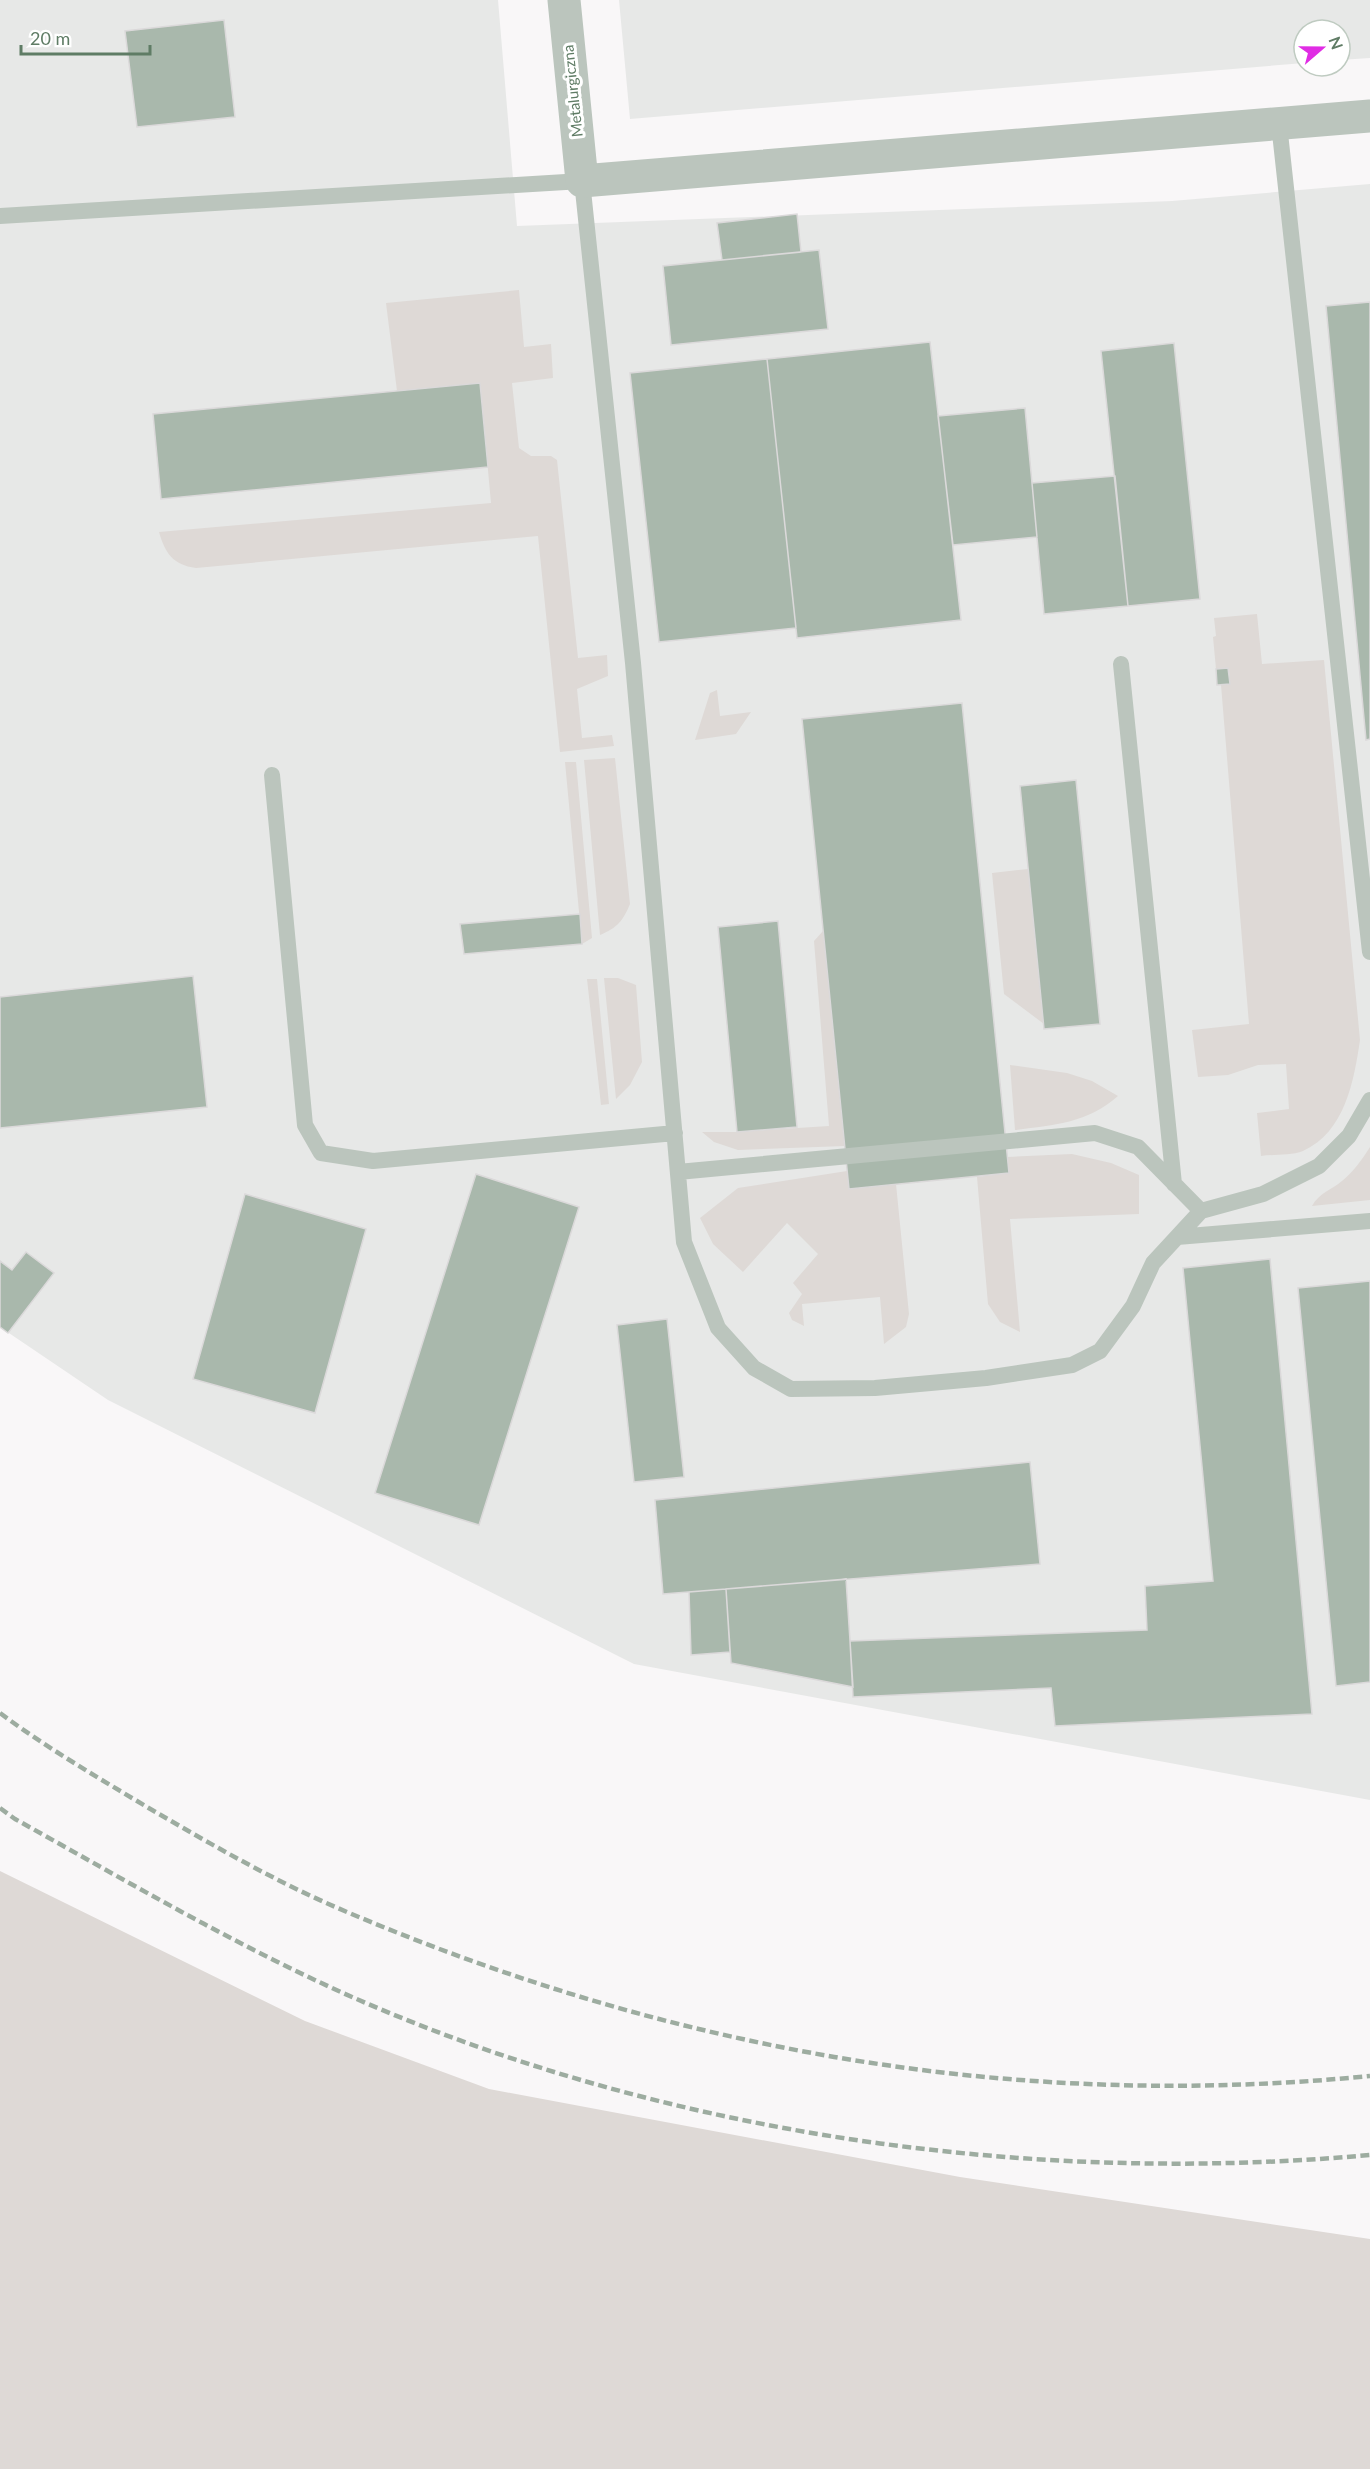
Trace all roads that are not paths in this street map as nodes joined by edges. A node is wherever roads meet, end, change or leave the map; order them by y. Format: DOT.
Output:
graph roads {
  1 [pos="564,0"];
  2 [pos="1370,116"];
  3 [pos="1279,124"];
  4 [pos="582,181"];
  5 [pos="0,216"];
  6 [pos="1121,664"];
  7 [pos="272,775"];
  8 [pos="1370,952"];
  9 [pos="1370,1100"];
  10 [pos="675,1133"];
  11 [pos="678,1172"];
  12 [pos="1174,1184"];
  13 [pos="1201,1211"];
  14 [pos="1370,1221"];
  15 [pos="1177,1237"];
  1 -- 4 [label="street, Metalurgiczna"];
  2 -- 3 [label="street"];
  3 -- 4 [label="street"];
  3 -- 8 [label="lane"];
  4 -- 5 [label="lane"];
  4 -- 10 [label="lane"];
  6 -- 12 [label="lane"];
  7 -- 10 [label="lane"];
  9 -- 13 [label="lane"];
  10 -- 11 [label="lane"];
  11 -- 12 [label="lane"];
  11 -- 15 [label="lane"];
  12 -- 13 [label="lane"];
  13 -- 15 [label="lane"];
  14 -- 15 [label="lane"];
}
